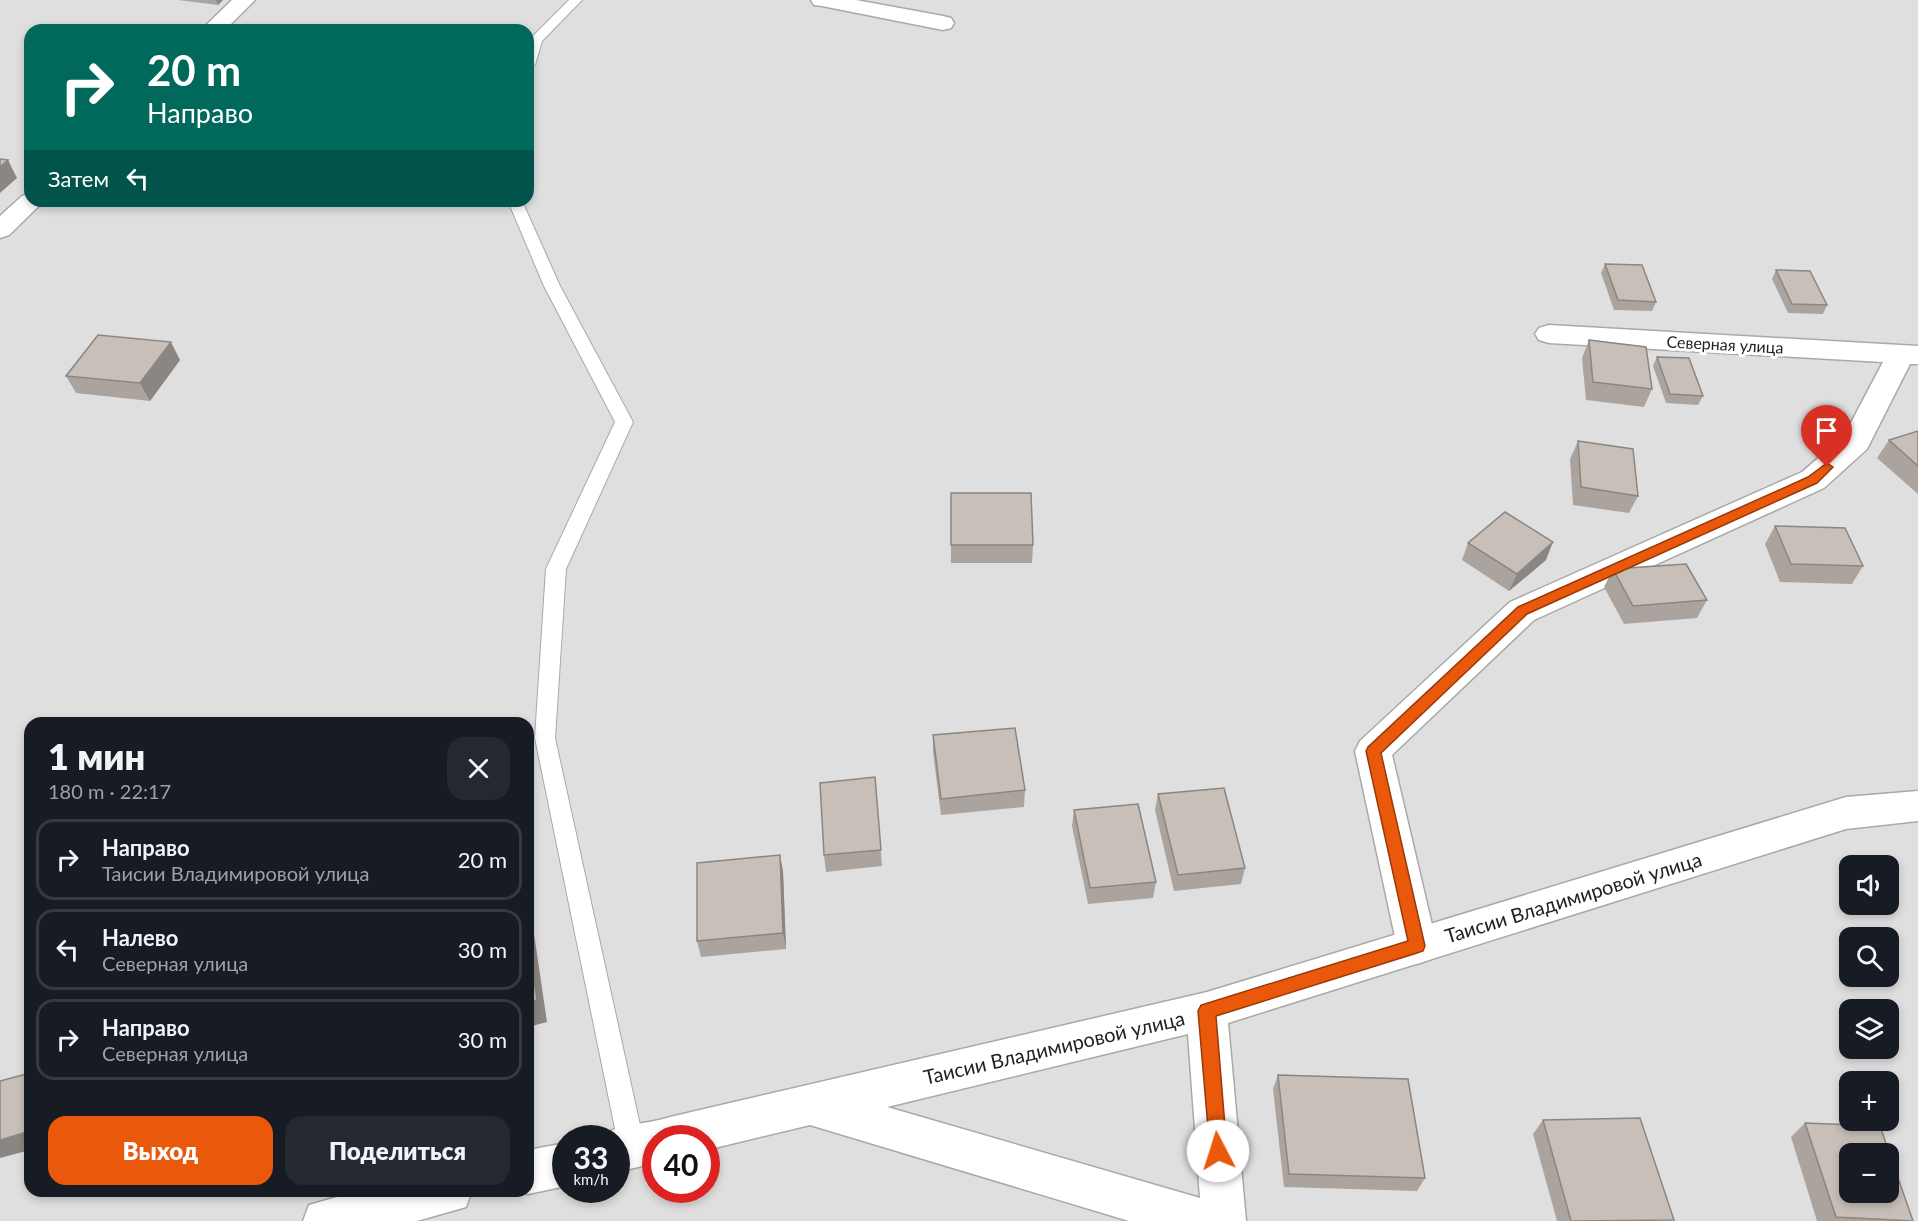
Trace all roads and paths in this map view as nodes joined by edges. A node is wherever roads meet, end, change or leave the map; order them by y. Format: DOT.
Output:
graph roads {
  1 [pos="243,0"];
  2 [pos="576,0"];
  3 [pos="822,0"];
  4 [pos="943,23"];
  5 [pos="218,24"];
  6 [pos="534,46"];
  7 [pos="25,207"];
  8 [pos="517,207"];
  9 [pos="0,230"];
  10 [pos="1549,334"];
  11 [pos="1910,354"];
  12 [pos="1918,806"];
  13 [pos="1417,946"];
  14 [pos="1207,1011"];
  15 [pos="811,1105"];
  16 [pos="720,1127"];
  17 [pos="642,1137"];
  18 [pos="552,1167"];
  19 [pos="534,1172"];
  20 [pos="425,1197"];
  21 [pos="325,1221"];
  22 [pos="1203,1221"];
  23 [pos="1224,1221"];
  1 -- 5 [label="street"];
  2 -- 6 [label="lane"];
  3 -- 4 [label="street"];
  7 -- 9 [label="street"];
  8 -- 17 [label="lane"];
  10 -- 11 [label="street, Северная улица"];
  11 -- 13 [label="street, Северная улица"];
  12 -- 13 [label="street, Таисии Владимировой улица"];
  13 -- 14 [label="street, Таисии Владимировой улица"];
  14 -- 15 [label="street, Таисии Владимировой улица"];
  14 -- 23 [label="street"];
  15 -- 16 [label="street, Таисии Владимировой улица"];
  15 -- 22 [label="street"];
  18 -- 19 [label="street"];
  20 -- 21 [label="street"];
}
